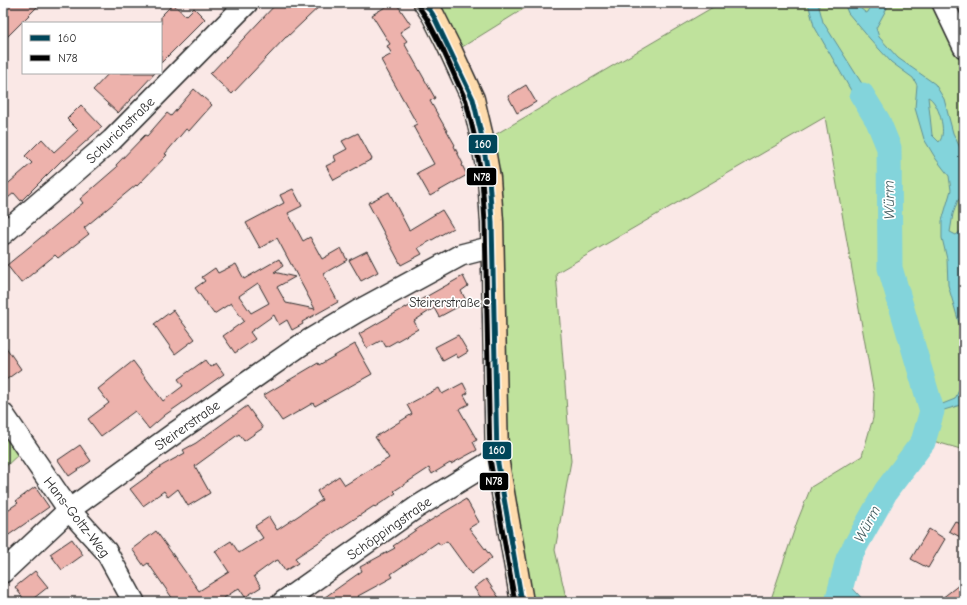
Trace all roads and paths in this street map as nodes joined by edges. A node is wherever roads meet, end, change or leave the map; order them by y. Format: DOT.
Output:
graph roads {
  1 [pos="247,3"];
  2 [pos="425,3"];
  3 [pos="943,3"];
  4 [pos="964,46"];
  5 [pos="3,234"];
  6 [pos="492,247"];
  7 [pos="3,414"];
  8 [pos="497,458"];
  9 [pos="69,510"];
  10 [pos="3,572"];
  11 [pos="134,602"];
  12 [pos="283,602"];
  13 [pos="522,602"];
  1 -- 5 [label="street, Schurichstraße"];
  2 -- 6 [label="main road"];
  3 -- 4 [label="street"];
  6 -- 8 [label="main road"];
  6 -- 9 [label="street, Steirerstraße"];
  7 -- 9 [label="street, Hans-Goltz-Weg"];
  8 -- 12 [label="street, Schöppingstraße"];
  8 -- 13 [label="main road"];
  9 -- 10 [label="street, Steirerstraße"];
  9 -- 11 [label="street, Hans-Goltz-Weg"];
}
